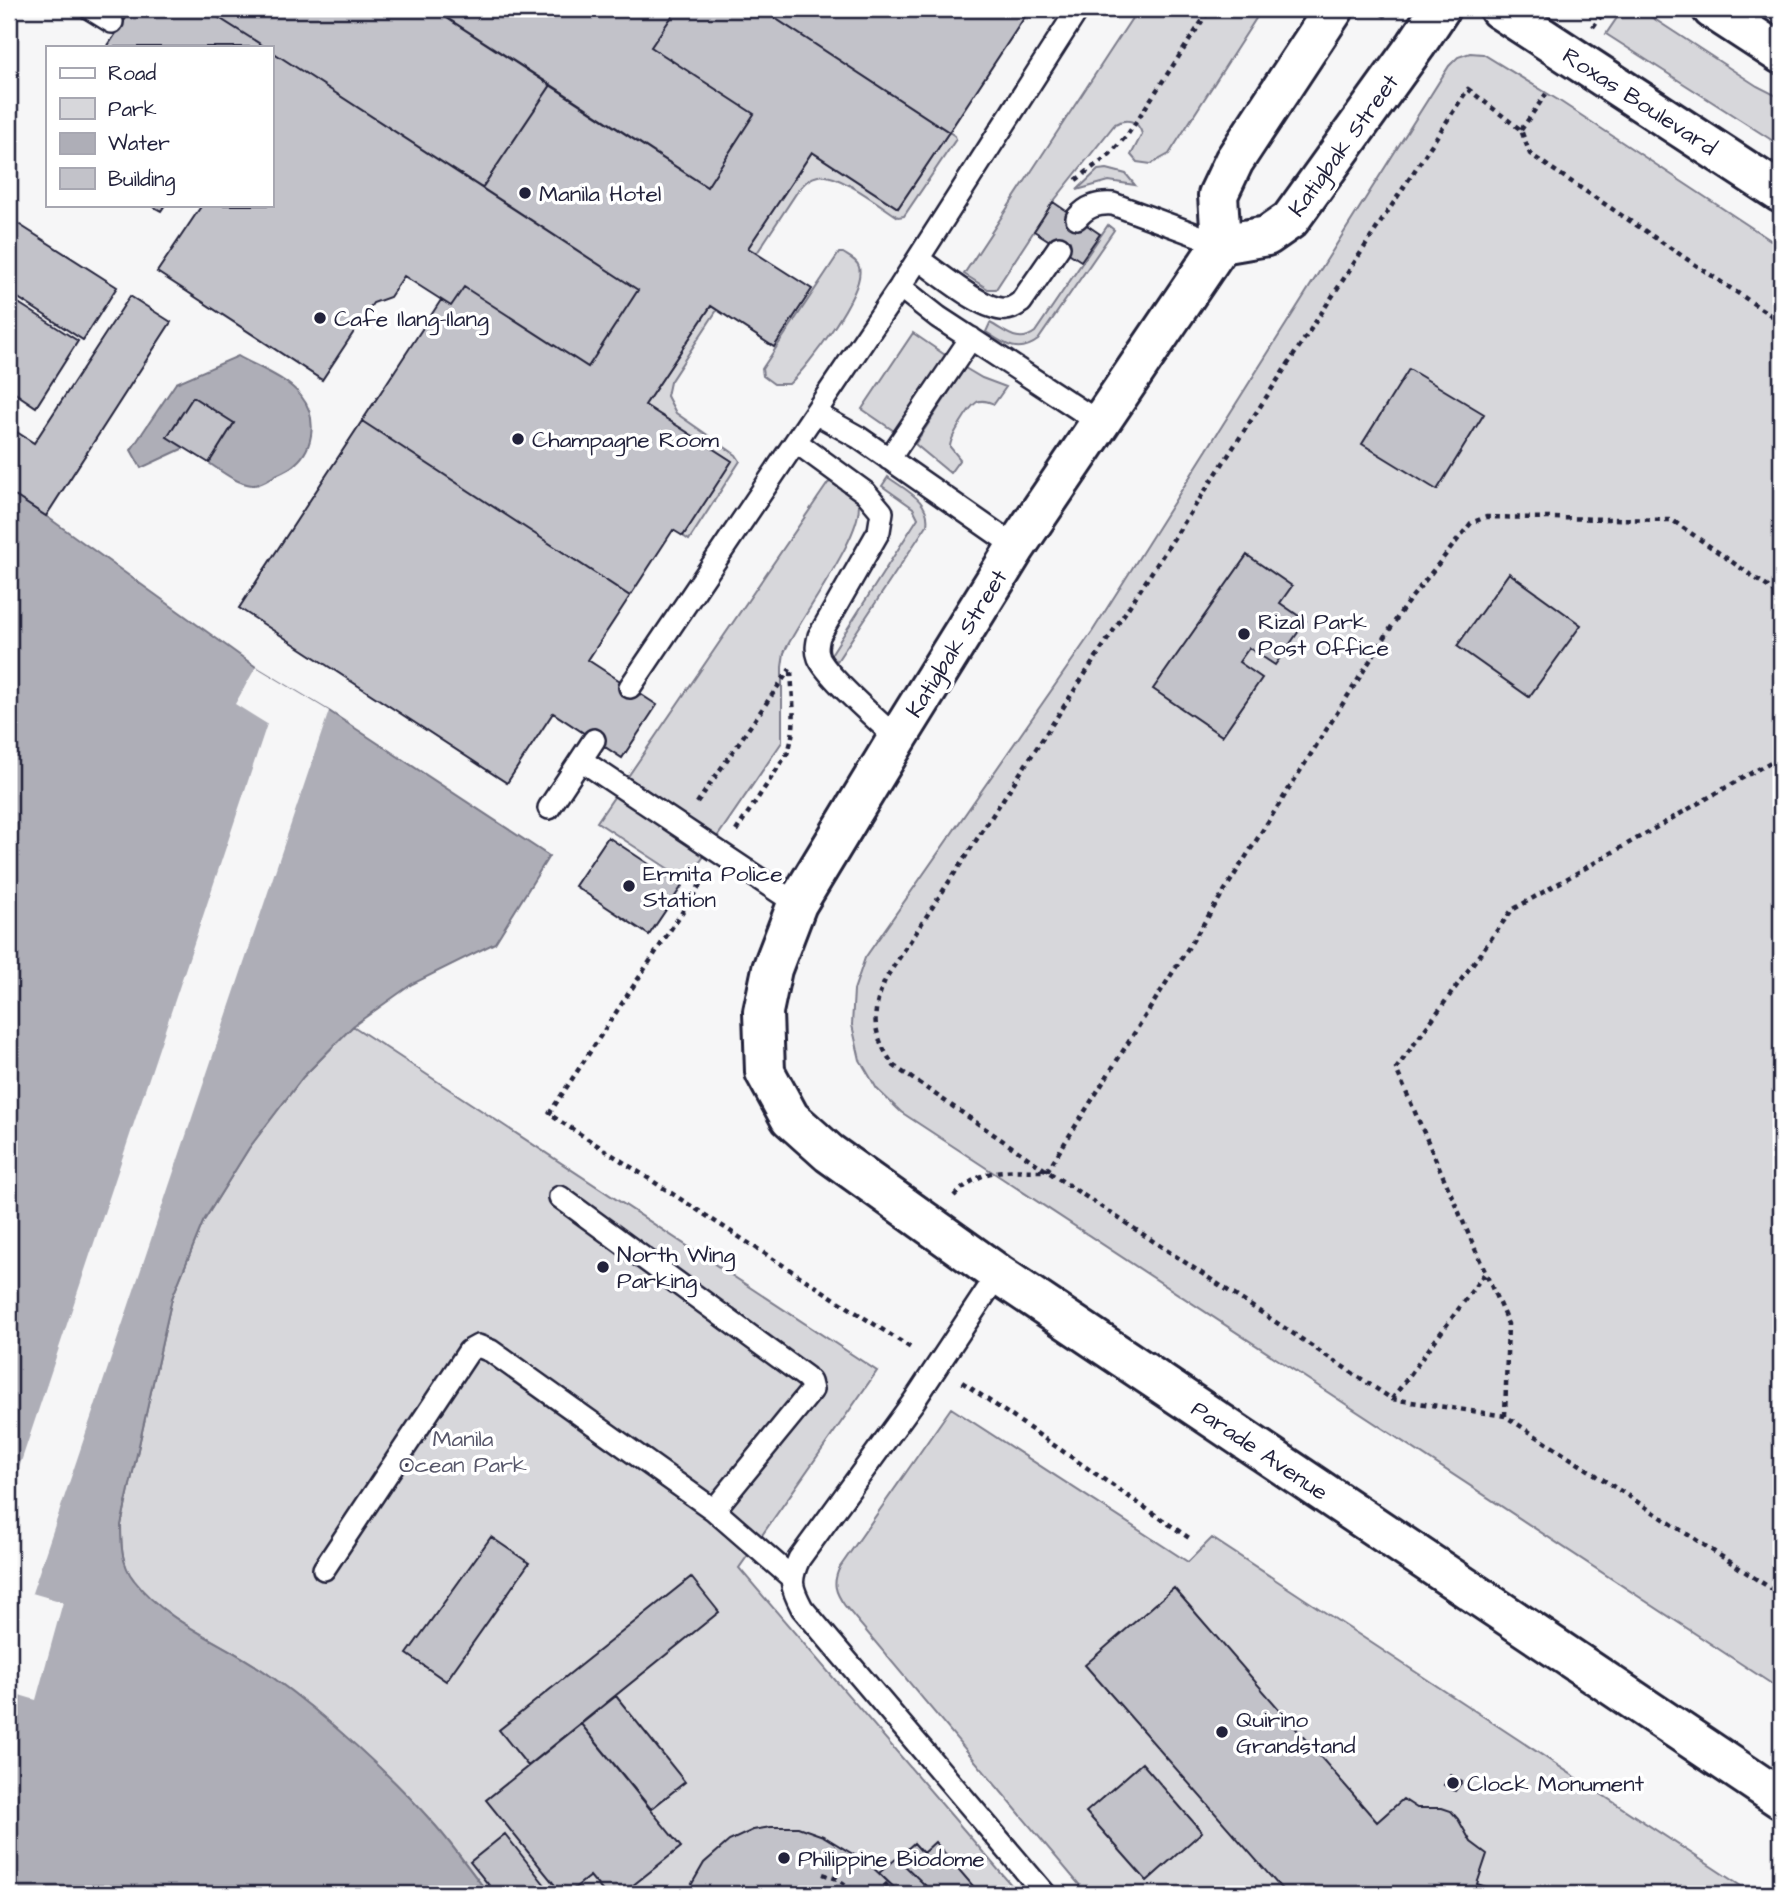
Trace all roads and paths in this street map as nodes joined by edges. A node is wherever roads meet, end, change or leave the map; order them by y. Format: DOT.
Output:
graph roads {
  1 [pos="91,9"];
  2 [pos="1078,9"];
  3 [pos="1210,9"];
  4 [pos="1334,9"];
  5 [pos="1373,9"];
  6 [pos="1440,9"];
  7 [pos="1499,9"];
  8 [pos="1606,9"];
  9 [pos="1712,9"];
  10 [pos="1388,18"];
  11 [pos="112,22"];
  12 [pos="1593,27"];
  13 [pos="1781,54"];
  14 [pos="1546,94"];
  15 [pos="1521,130"];
  16 [pos="1072,186"];
  17 [pos="1781,193"];
  18 [pos="1077,218"];
  19 [pos="1221,244"];
  20 [pos="1059,247"];
  21 [pos="918,259"];
  22 [pos="900,288"];
  23 [pos="1781,322"];
  24 [pos="971,338"];
  25 [pos="815,414"];
  26 [pos="1100,423"];
  27 [pos="796,442"];
  28 [pos="890,459"];
  29 [pos="1016,547"];
  30 [pos="1781,596"];
  31 [pos="791,660"];
  32 [pos="791,668"];
  33 [pos="630,688"];
  34 [pos="897,738"];
  35 [pos="594,740"];
  36 [pos="1781,756"];
  37 [pos="581,760"];
  38 [pos="549,808"];
  39 [pos="681,826"];
  40 [pos="721,853"];
  41 [pos="797,904"];
  42 [pos="765,1072"];
  43 [pos="1047,1171"];
  44 [pos="560,1197"];
  45 [pos="927,1224"];
  46 [pos="1485,1273"];
  47 [pos="998,1274"];
  48 [pos="938,1366"];
  49 [pos="1392,1399"];
  50 [pos="1504,1416"];
  51 [pos="714,1510"];
  52 [pos="1192,1540"];
  53 [pos="324,1569"];
  54 [pos="791,1577"];
  55 [pos="1781,1595"];
  56 [pos="1781,1800"];
  57 [pos="823,1874"];
  58 [pos="889,1882"];
  59 [pos="859,1894"];
  60 [pos="877,1894"];
  61 [pos="1045,1894"];
  1 -- 11 [label="lane"];
  2 -- 21 [label="lane"];
  3 -- 16 [label="path"];
  4 -- 19 [label="main road"];
  5 -- 10 [label="path"];
  6 -- 19 [label="main road, Katigbak Street"];
  7 -- 17 [label="main road, Roxas Boulevard"];
  8 -- 12 [label="path"];
  9 -- 13 [label="main road"];
  14 -- 15 [label="path"];
  15 -- 23 [label="path"];
  15 -- 43 [label="path"];
  18 -- 19 [label="lane"];
  19 -- 26 [label="main road, Katigbak Street"];
  20 -- 21 [label="lane"];
  21 -- 22 [label="lane"];
  22 -- 24 [label="lane"];
  22 -- 25 [label="lane"];
  24 -- 26 [label="lane"];
  24 -- 28 [label="lane"];
  25 -- 27 [label="lane"];
  25 -- 28 [label="lane"];
  26 -- 29 [label="main road, Katigbak Street"];
  27 -- 33 [label="lane"];
  27 -- 34 [label="lane"];
  28 -- 29 [label="lane"];
  29 -- 34 [label="main road, Katigbak Street"];
  30 -- 43 [label="path"];
  31 -- 32 [label="path"];
  32 -- 39 [label="path"];
  32 -- 40 [label="path"];
  34 -- 41 [label="main road, Katigbak Street"];
  35 -- 37 [label="lane"];
  36 -- 46 [label="path"];
  37 -- 38 [label="lane"];
  37 -- 39 [label="lane"];
  39 -- 40 [label="lane"];
  40 -- 41 [label="lane"];
  40 -- 48 [label="path"];
  41 -- 42 [label="main road, Katigbak Street"];
  42 -- 45 [label="main road, Parade Avenue"];
  43 -- 45 [label="path"];
  43 -- 49 [label="path"];
  44 -- 51 [label="lane"];
  45 -- 47 [label="main road, Parade Avenue"];
  46 -- 49 [label="path"];
  46 -- 50 [label="path"];
  47 -- 48 [label="lane"];
  47 -- 56 [label="main road, Parade Avenue"];
  48 -- 52 [label="path"];
  48 -- 54 [label="lane"];
  49 -- 50 [label="path"];
  50 -- 55 [label="path"];
  51 -- 53 [label="lane"];
  51 -- 54 [label="lane"];
  54 -- 61 [label="lane"];
  57 -- 59 [label="path"];
  58 -- 60 [label="path"];
}
